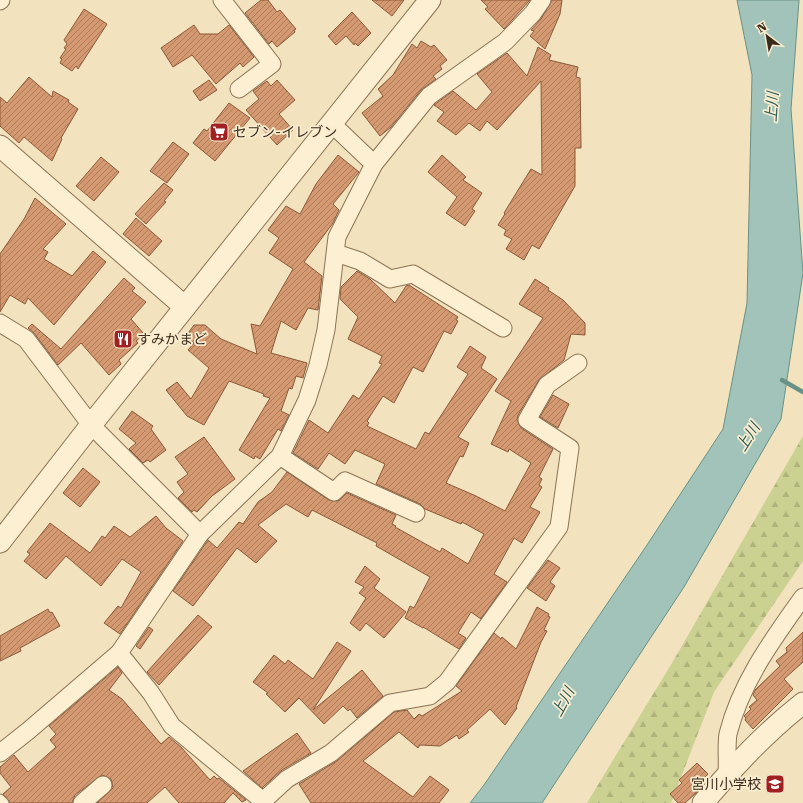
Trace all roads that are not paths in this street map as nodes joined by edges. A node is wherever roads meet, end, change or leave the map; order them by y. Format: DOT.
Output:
graph roads {
  1 [pos="222,0"];
  2 [pos="430,0"];
  3 [pos="542,0"];
  4 [pos="240,89"];
  5 [pos="331,123"];
  6 [pos="0,146"];
  7 [pos="374,164"];
  8 [pos="336,253"];
  9 [pos="185,307"];
  10 [pos="0,323"];
  11 [pos="503,328"];
  12 [pos="578,362"];
  13 [pos="91,425"];
  14 [pos="280,456"];
  15 [pos="416,513"];
  16 [pos="200,534"];
  17 [pos="0,542"];
  18 [pos="803,597"];
  19 [pos="118,653"];
  20 [pos="803,703"];
  21 [pos="0,753"];
  22 [pos="727,774"];
  23 [pos="103,785"];
  24 [pos="0,799"];
  25 [pos="262,802"];
  26 [pos="4,803"];
  27 [pos="82,803"];
  28 [pos="703,803"];
  1 -- 4 [label="street"];
  2 -- 5 [label="street"];
  3 -- 7 [label="street"];
  5 -- 7 [label="street"];
  5 -- 9 [label="street"];
  6 -- 9 [label="street"];
  7 -- 8 [label="street"];
  8 -- 11 [label="street"];
  8 -- 14 [label="street"];
  9 -- 13 [label="street"];
  10 -- 13 [label="street"];
  12 -- 25 [label="street"];
  13 -- 16 [label="street"];
  13 -- 17 [label="street"];
  14 -- 15 [label="street"];
  14 -- 16 [label="street"];
  16 -- 19 [label="street"];
  18 -- 22 [label="street"];
  19 -- 21 [label="street"];
  19 -- 25 [label="street"];
  20 -- 22 [label="street"];
  22 -- 28 [label="street"];
  23 -- 27 [label="street"];
  24 -- 26 [label="lane"];
}
